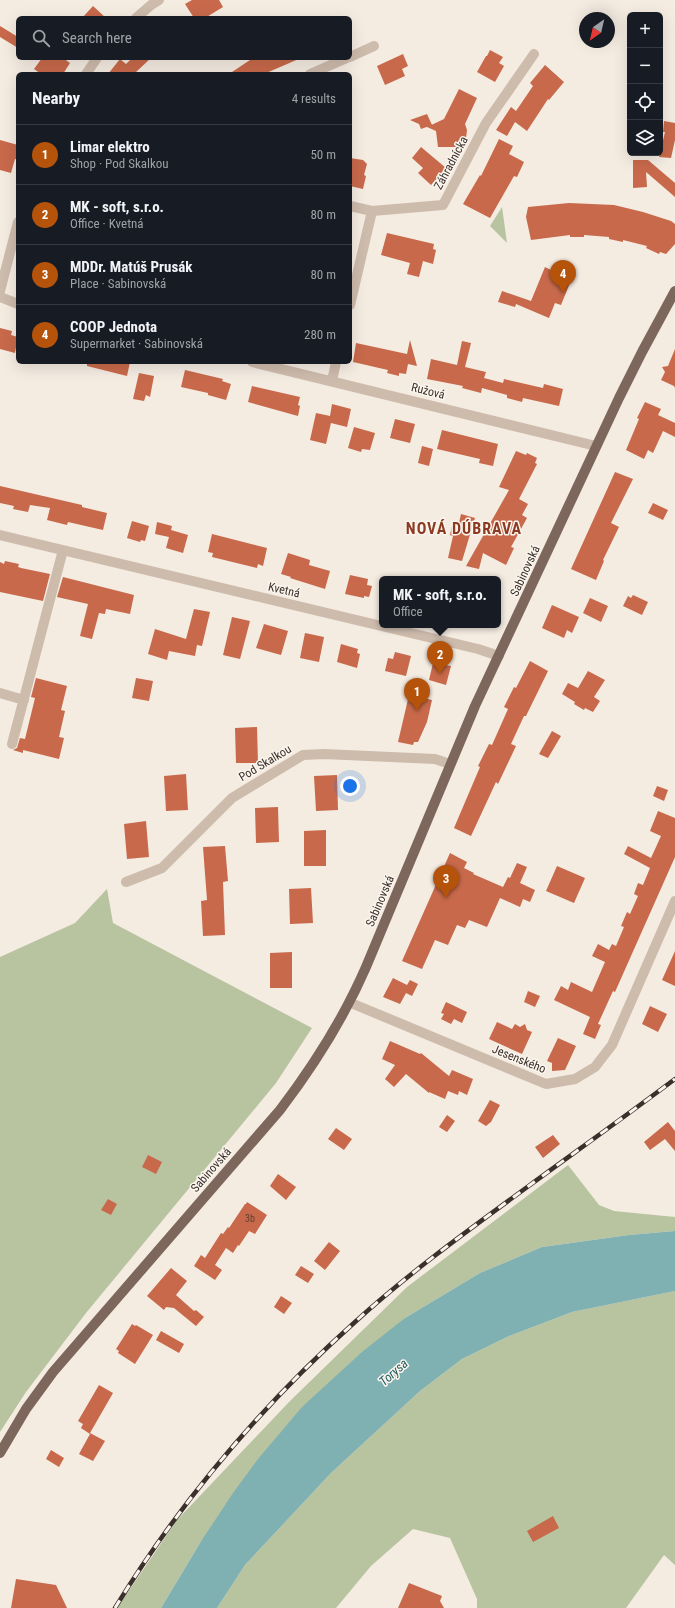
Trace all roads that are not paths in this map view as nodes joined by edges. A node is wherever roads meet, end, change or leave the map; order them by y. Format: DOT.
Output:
graph roads {
  1 [pos="159,0"];
  2 [pos="138,16"];
  3 [pos="374,46"];
  4 [pos="534,54"];
  5 [pos="352,56"];
  6 [pos="96,60"];
  7 [pos="342,60"];
  8 [pos="87,72"];
  9 [pos="315,72"];
  10 [pos="352,206"];
  11 [pos="372,211"];
  12 [pos="16,230"];
  13 [pos="0,291"];
  14 [pos="675,291"];
  15 [pos="352,296"];
  16 [pos="0,297"];
  17 [pos="16,303"];
  18 [pos="260,364"];
  19 [pos="336,364"];
  20 [pos="332,381"];
  21 [pos="596,446"];
  22 [pos="0,535"];
  23 [pos="63,550"];
  24 [pos="379,625"];
  25 [pos="390,628"];
  26 [pos="499,656"];
  27 [pos="0,693"];
  28 [pos="24,700"];
  29 [pos="12,744"];
  30 [pos="450,764"];
  31 [pos="126,882"];
  32 [pos="675,901"];
  33 [pos="351,1003"];
  34 [pos="0,1453"];
  1 -- 2 [label="street"];
  3 -- 5 [label="street"];
  4 -- 11 [label="street, Záhradnícka"];
  6 -- 8 [label="street"];
  7 -- 9 [label="street"];
  10 -- 11 [label="street"];
  11 -- 15 [label="street"];
  12 -- 13 [label="street"];
  14 -- 21 [label="main road, Sabinovská"];
  16 -- 17 [label="street"];
  18 -- 20 [label="street, Ružová"];
  19 -- 20 [label="street"];
  20 -- 21 [label="street, Ružová"];
  21 -- 26 [label="main road, Sabinovská"];
  22 -- 23 [label="street, Kvetná"];
  23 -- 24 [label="street, Kvetná"];
  23 -- 28 [label="street"];
  25 -- 26 [label="street, Kvetná"];
  26 -- 30 [label="main road, Sabinovská"];
  27 -- 28 [label="street"];
  28 -- 29 [label="street"];
  30 -- 31 [label="street, Pod Skalkou"];
  30 -- 33 [label="main road, Sabinovská"];
  32 -- 33 [label="street, Jesenského"];
  33 -- 34 [label="main road, Sabinovská"];
}
